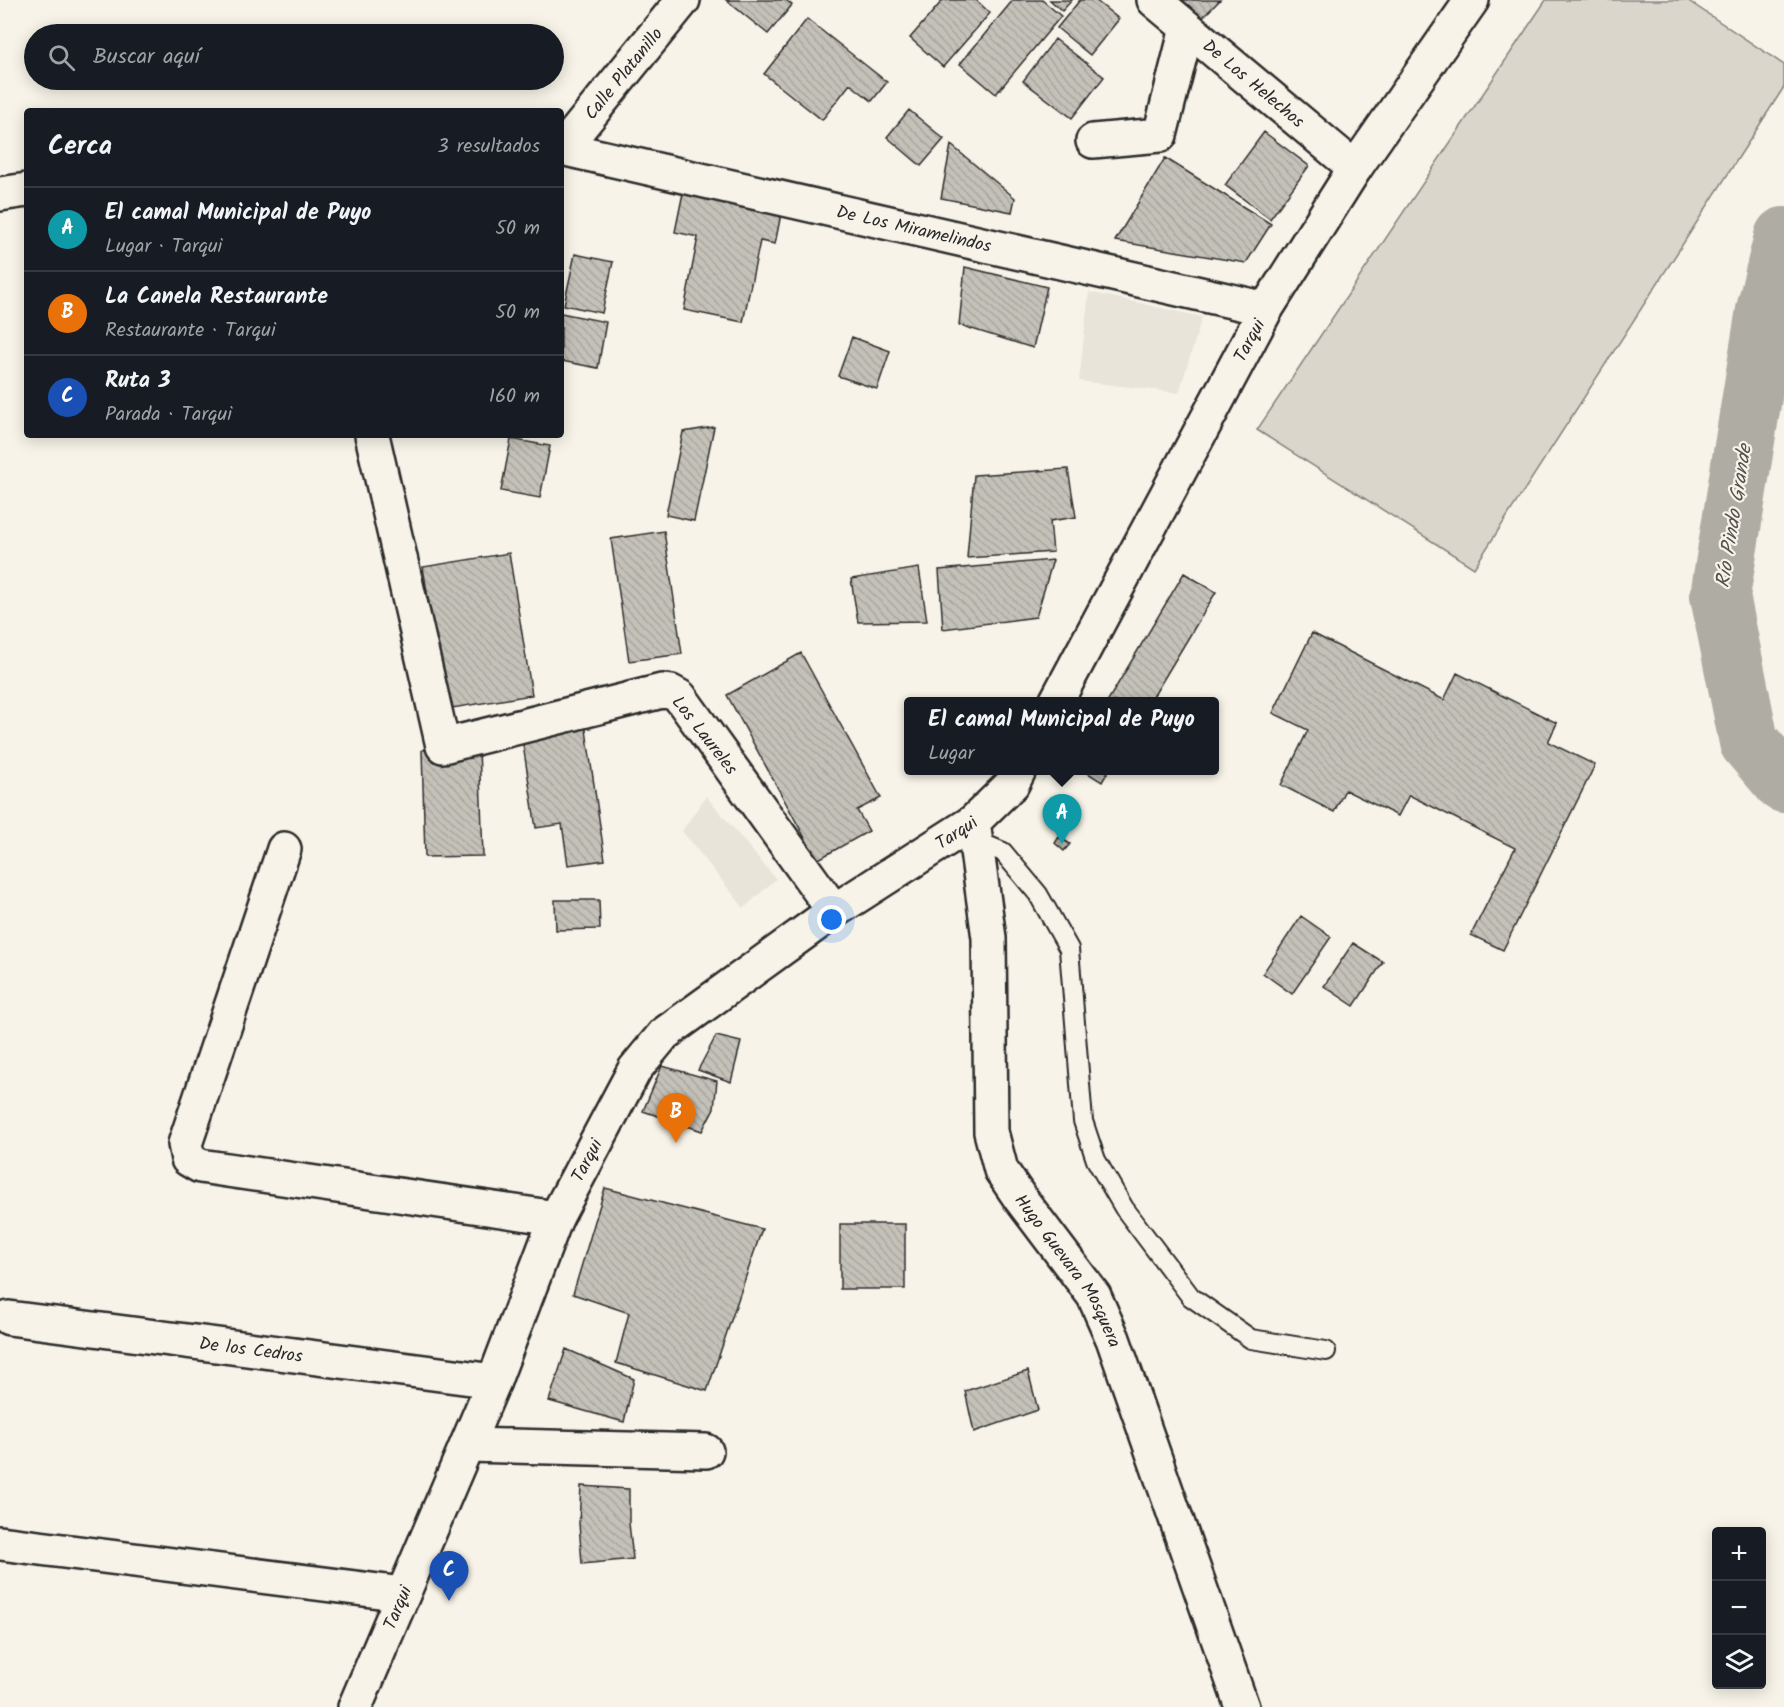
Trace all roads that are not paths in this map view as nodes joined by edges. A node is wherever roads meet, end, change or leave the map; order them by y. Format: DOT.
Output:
graph roads {
  1 [pos="683,0"];
  2 [pos="1154,0"];
  3 [pos="1472,0"];
  4 [pos="1187,28"];
  5 [pos="1093,141"];
  6 [pos="564,146"];
  7 [pos="564,148"];
  8 [pos="1355,168"];
  9 [pos="24,190"];
  10 [pos="0,194"];
  11 [pos="1266,309"];
  12 [pos="373,438"];
  13 [pos="1059,697"];
  14 [pos="1017,775"];
  15 [pos="975,832"];
  16 [pos="284,849"];
  17 [pos="834,911"];
  18 [pos="556,1218"];
  19 [pos="9,1318"];
  20 [pos="1326,1351"];
  21 [pos="494,1381"];
  22 [pos="467,1445"];
  23 [pos="706,1451"];
  24 [pos="0,1543"];
  25 [pos="403,1594"];
  26 [pos="355,1707"];
  27 [pos="1242,1707"];
  1 -- 6 [label="street, Calle Platanillo"];
  2 -- 4 [label="street, De Los Helechos"];
  3 -- 8 [label="street, Tarqui"];
  4 -- 5 [label="street"];
  4 -- 8 [label="street, De Los Helechos"];
  7 -- 11 [label="street, De Los Miramelindos"];
  8 -- 11 [label="street, Tarqui"];
  9 -- 10 [label="street"];
  11 -- 13 [label="street, Tarqui"];
  12 -- 17 [label="street, Los Laureles"];
  14 -- 15 [label="street, Tarqui"];
  15 -- 17 [label="street, Tarqui"];
  15 -- 20 [label="lane"];
  15 -- 27 [label="street, Hugo Guevara Mosquera"];
  16 -- 18 [label="street"];
  17 -- 18 [label="street, Tarqui"];
  18 -- 21 [label="street, Tarqui"];
  19 -- 21 [label="street, De los Cedros"];
  21 -- 22 [label="street, Tarqui"];
  22 -- 23 [label="street"];
  22 -- 25 [label="street, Tarqui"];
  24 -- 25 [label="street"];
  25 -- 26 [label="street, Tarqui"];
}
